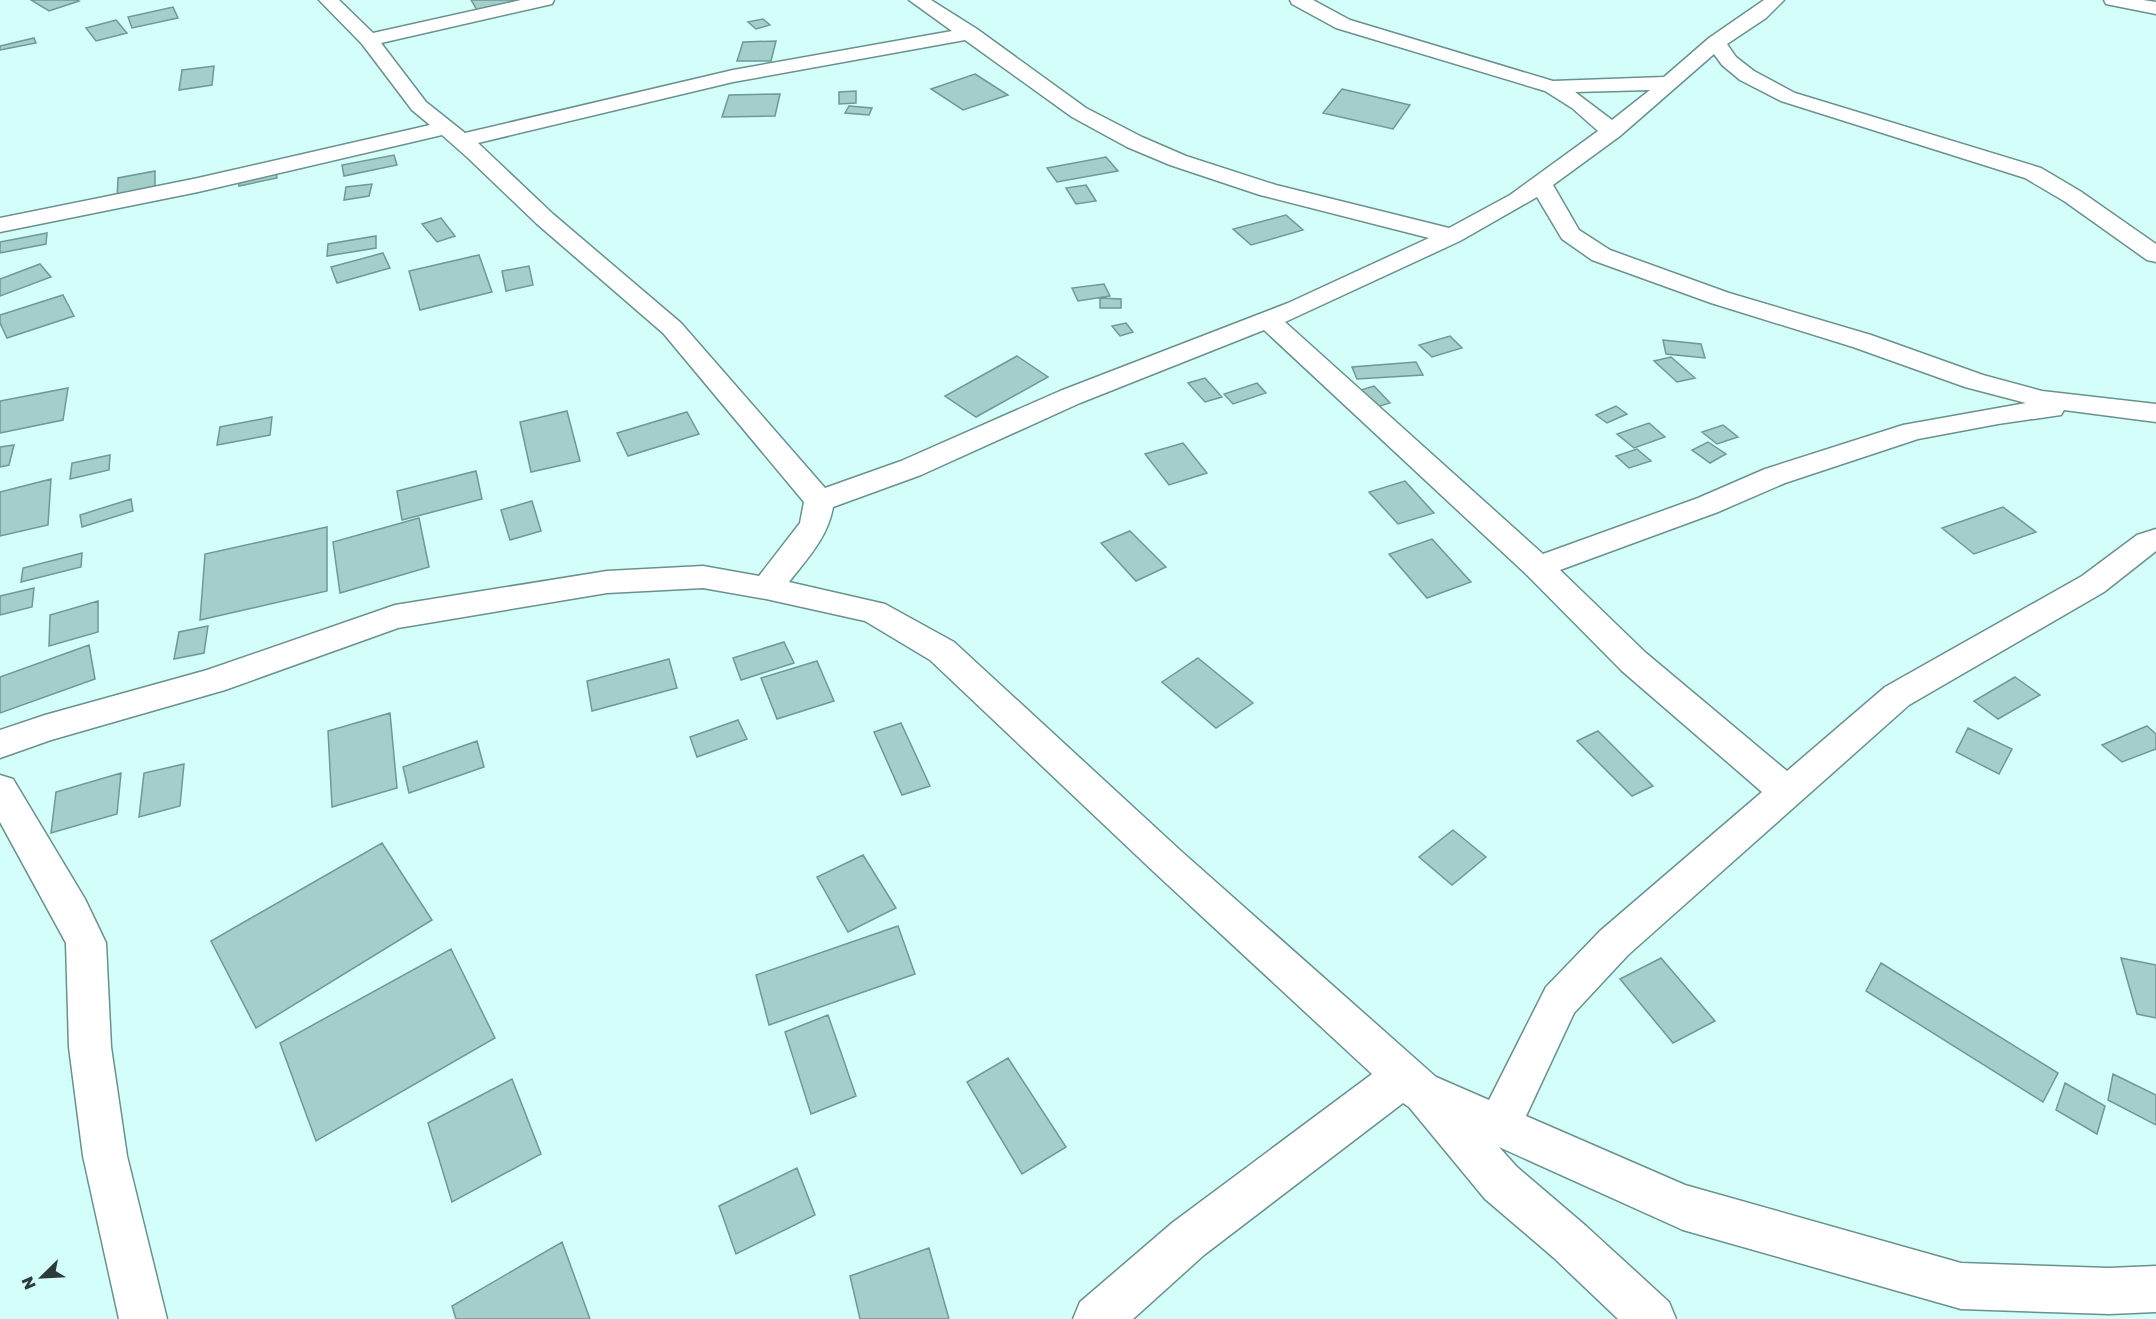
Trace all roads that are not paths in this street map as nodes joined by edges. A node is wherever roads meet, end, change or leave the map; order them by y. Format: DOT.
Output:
graph roads {
  1 [pos="328,0"];
  2 [pos="545,0"];
  3 [pos="918,0"];
  4 [pos="1299,0"];
  5 [pos="1775,0"];
  6 [pos="2113,0"];
  7 [pos="943,7"];
  8 [pos="2156,8"];
  9 [pos="1742,10"];
  10 [pos="970,33"];
  11 [pos="369,40"];
  12 [pos="1716,42"];
  13 [pos="1669,83"];
  14 [pos="1552,87"];
  15 [pos="1612,131"];
  16 [pos="453,135"];
  17 [pos="1541,183"];
  18 [pos="0,225"];
  19 [pos="1452,236"];
  20 [pos="2156,255"];
  21 [pos="1267,319"];
  22 [pos="2089,405"];
  23 [pos="2156,413"];
  24 [pos="819,501"];
  25 [pos="2156,539"];
  26 [pos="1538,567"];
  27 [pos="766,588"];
  28 [pos="0,744"];
  29 [pos="0,789"];
  30 [pos="1788,793"];
  31 [pos="1413,1084"];
  32 [pos="1499,1125"];
  33 [pos="2156,1289"];
  34 [pos="143,1319"];
  35 [pos="1097,1319"];
  36 [pos="1652,1319"];
  1 -- 11 [label="street"];
  2 -- 11 [label="street"];
  3 -- 7 [label="street"];
  4 -- 14 [label="street"];
  5 -- 9 [label="street"];
  6 -- 8 [label="street"];
  7 -- 10 [label="street"];
  9 -- 12 [label="street"];
  10 -- 16 [label="street"];
  10 -- 19 [label="street"];
  11 -- 16 [label="street"];
  12 -- 13 [label="street"];
  12 -- 20 [label="street"];
  13 -- 14 [label="street"];
  13 -- 15 [label="street"];
  14 -- 15 [label="street"];
  15 -- 17 [label="street"];
  16 -- 18 [label="street"];
  16 -- 24 [label="street"];
  17 -- 19 [label="street"];
  17 -- 22 [label="street"];
  19 -- 21 [label="street"];
  21 -- 24 [label="street"];
  21 -- 26 [label="street"];
  22 -- 23 [label="street"];
  22 -- 26 [label="street"];
  24 -- 27 [label="street"];
  25 -- 30 [label="street"];
  26 -- 30 [label="street"];
  27 -- 28 [label="street"];
  27 -- 31 [label="street"];
  29 -- 34 [label="street"];
  30 -- 32 [label="street"];
  31 -- 32 [label="street"];
  31 -- 35 [label="street"];
  31 -- 36 [label="street"];
  32 -- 33 [label="street"];
}
